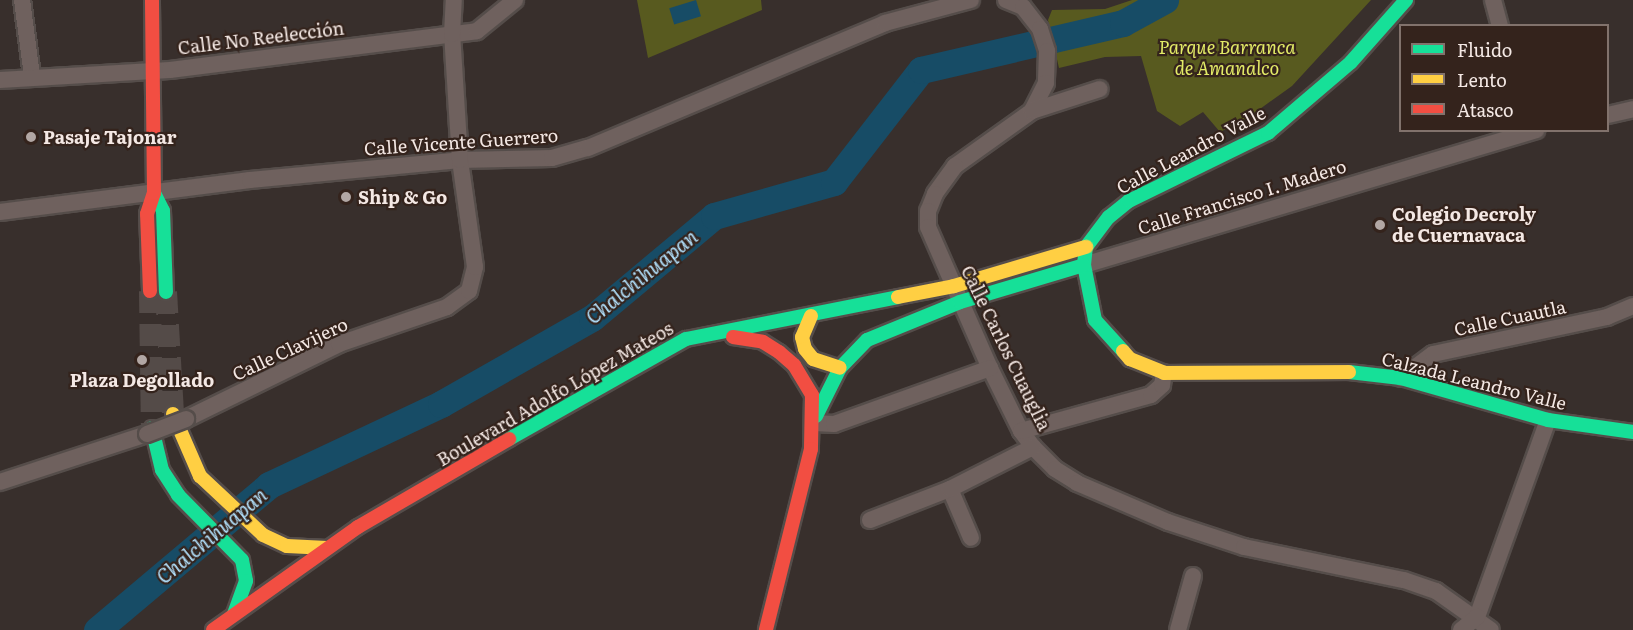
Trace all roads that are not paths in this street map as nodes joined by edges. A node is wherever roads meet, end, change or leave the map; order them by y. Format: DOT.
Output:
graph roads {
  1 [pos="22,0"];
  2 [pos="152,0"];
  3 [pos="454,0"];
  4 [pos="515,0"];
  5 [pos="970,0"];
  6 [pos="1406,0"];
  7 [pos="1493,0"];
  8 [pos="1012,2"];
  9 [pos="1499,24"];
  10 [pos="452,34"];
  11 [pos="151,71"];
  12 [pos="32,76"];
  13 [pos="0,80"];
  14 [pos="1100,89"];
  15 [pos="1036,104"];
  16 [pos="1633,109"];
  17 [pos="1609,115"];
  18 [pos="1529,132"];
  19 [pos="460,160"];
  20 [pos="154,193"];
  21 [pos="0,212"];
  22 [pos="1086,246"];
  23 [pos="1084,265"];
  24 [pos="954,286"];
  25 [pos="150,291"];
  26 [pos="166,292"];
  27 [pos="960,302"];
  28 [pos="1633,306"];
  29 [pos="811,316"];
  30 [pos="710,335"];
  31 [pos="840,368"];
  32 [pos="990,368"];
  33 [pos="1164,373"];
  34 [pos="1401,378"];
  35 [pos="179,417"];
  36 [pos="1548,420"];
  37 [pos="814,423"];
  38 [pos="1021,430"];
  39 [pos="150,431"];
  40 [pos="1633,432"];
  41 [pos="1034,447"];
  42 [pos="0,482"];
  43 [pos="950,489"];
  44 [pos="870,520"];
  45 [pos="971,538"];
  46 [pos="327,548"];
  47 [pos="1193,576"];
  48 [pos="233,615"];
  49 [pos="1477,617"];
  50 [pos="213,630"];
  51 [pos="766,630"];
  52 [pos="1178,630"];
  53 [pos="1461,630"];
  54 [pos="1491,630"];
  1 -- 12 [label="street"];
  2 -- 11 [label="street"];
  3 -- 10 [label="street, Calle Clavijero"];
  4 -- 10 [label="street, Calle No Reelección"];
  5 -- 19 [label="street, Calle Vicente Guerrero"];
  6 -- 22 [label="street, Calle Leandro Valle"];
  7 -- 9 [label="street"];
  8 -- 15 [label="street"];
  10 -- 11 [label="street, Calle No Reelección"];
  10 -- 19 [label="street, Calle Clavijero"];
  11 -- 12 [label="street, Calle No Reelección"];
  11 -- 20 [label="street"];
  12 -- 13 [label="street, Calle No Reelección"];
  14 -- 15 [label="street, Calle Carlos Cuauglia"];
  15 -- 24 [label="street, Calle Carlos Cuauglia"];
  16 -- 17 [label="street"];
  18 -- 23 [label="street, Calle Francisco I. Madero"];
  19 -- 20 [label="street, Calle Vicente Guerrero"];
  19 -- 35 [label="street, Calle Clavijero"];
  20 -- 21 [label="street, Calle Vicente Guerrero"];
  20 -- 25 [label="street"];
  20 -- 26 [label="street"];
  22 -- 23 [label="street"];
  22 -- 24 [label="street"];
  23 -- 27 [label="street, Calle Francisco I. Madero"];
  23 -- 33 [label="street, Calzada Leandro Valle"];
  24 -- 27 [label="street, Calle Carlos Cuauglia"];
  24 -- 29 [label="street, Boulevard Adolfo López Mateos"];
  27 -- 31 [label="street, Calle Francisco I. Madero"];
  27 -- 32 [label="street, Calle Carlos Cuauglia"];
  28 -- 34 [label="street, Calle Cuautla"];
  29 -- 30 [label="street, Boulevard Adolfo López Mateos"];
  29 -- 31 [label="street"];
  30 -- 37 [label="street"];
  30 -- 46 [label="street, Boulevard Adolfo López Mateos"];
  31 -- 37 [label="street, Calle Francisco I. Madero"];
  32 -- 37 [label="street"];
  32 -- 38 [label="street, Calle Carlos Cuauglia"];
  33 -- 34 [label="street, Calzada Leandro Valle"];
  33 -- 38 [label="street"];
  34 -- 36 [label="street, Calzada Leandro Valle"];
  35 -- 39 [label="street, Calle Clavijero, bridge"];
  35 -- 46 [label="street"];
  36 -- 40 [label="street, Calzada Leandro Valle"];
  36 -- 49 [label="street"];
  37 -- 51 [label="street"];
  38 -- 41 [label="street, Calle Carlos Cuauglia"];
  39 -- 42 [label="street, Calle Clavijero"];
  39 -- 48 [label="street"];
  41 -- 43 [label="street"];
  41 -- 49 [label="street, Calle Carlos Cuauglia"];
  43 -- 44 [label="street"];
  43 -- 45 [label="street"];
  46 -- 48 [label="street, Boulevard Adolfo López Mateos"];
  47 -- 52 [label="street"];
  48 -- 50 [label="street, Boulevard Adolfo López Mateos"];
  49 -- 53 [label="street"];
  49 -- 54 [label="street, Calle Carlos Cuauglia"];
}
